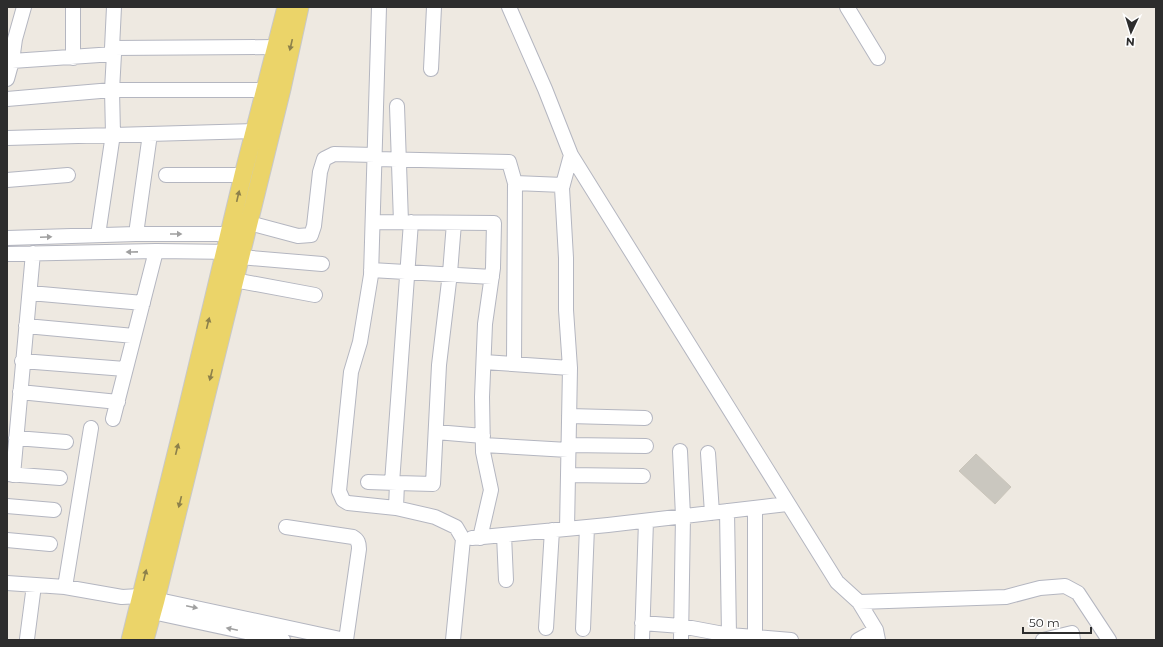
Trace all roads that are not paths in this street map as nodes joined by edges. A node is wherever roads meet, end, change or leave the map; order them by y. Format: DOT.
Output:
graph roads {
  1 [pos="24,7"];
  2 [pos="73,7"];
  3 [pos="114,7"];
  4 [pos="286,7"];
  5 [pos="300,7"];
  6 [pos="379,7"];
  7 [pos="434,7"];
  8 [pos="509,7"];
  9 [pos="847,7"];
  10 [pos="276,47"];
  11 [pos="113,51"];
  12 [pos="73,58"];
  13 [pos="878,58"];
  14 [pos="12,61"];
  15 [pos="431,69"];
  16 [pos="7,79"];
  17 [pos="112,90"];
  18 [pos="265,90"];
  19 [pos="7,99"];
  20 [pos="396,106"];
  21 [pos="255,131"];
  22 [pos="114,134"];
  23 [pos="150,134"];
  24 [pos="7,138"];
  25 [pos="571,155"];
  26 [pos="375,157"];
  27 [pos="399,160"];
  28 [pos="68,175"];
  29 [pos="166,175"];
  30 [pos="243,175"];
  31 [pos="7,180"];
  32 [pos="515,183"];
  33 [pos="563,185"];
  34 [pos="373,222"];
  35 [pos="406,222"];
  36 [pos="454,223"];
  37 [pos="248,228"];
  38 [pos="136,234"];
  39 [pos="229,234"];
  40 [pos="98,235"];
  41 [pos="7,238"];
  42 [pos="156,251"];
  43 [pos="33,253"];
  44 [pos="7,254"];
  45 [pos="236,254"];
  46 [pos="322,264"];
  47 [pos="371,270"];
  48 [pos="407,272"];
  49 [pos="450,275"];
  50 [pos="492,277"];
  51 [pos="234,280"];
  52 [pos="30,293"];
  53 [pos="315,295"];
  54 [pos="143,303"];
  55 [pos="26,326"];
  56 [pos="134,336"];
  57 [pos="22,361"];
  58 [pos="484,362"];
  59 [pos="514,364"];
  60 [pos="570,368"];
  61 [pos="125,369"];
  62 [pos="20,392"];
  63 [pos="118,402"];
  64 [pos="569,416"];
  65 [pos="645,418"];
  66 [pos="113,419"];
  67 [pos="91,428"];
  68 [pos="436,432"];
  69 [pos="16,438"];
  70 [pos="483,441"];
  71 [pos="66,442"];
  72 [pos="646,446"];
  73 [pos="568,447"];
  74 [pos="680,451"];
  75 [pos="708,453"];
  76 [pos="10,474"];
  77 [pos="568,475"];
  78 [pos="643,476"];
  79 [pos="60,478"];
  80 [pos="368,482"];
  81 [pos="394,483"];
  82 [pos="787,504"];
  83 [pos="7,506"];
  84 [pos="396,508"];
  85 [pos="755,508"];
  86 [pos="54,510"];
  87 [pos="727,511"];
  88 [pos="712,513"];
  89 [pos="683,516"];
  90 [pos="646,521"];
  91 [pos="286,527"];
  92 [pos="587,527"];
  93 [pos="567,529"];
  94 [pos="552,530"];
  95 [pos="458,535"];
  96 [pos="504,535"];
  97 [pos="480,538"];
  98 [pos="7,540"];
  99 [pos="50,544"];
  100 [pos="506,580"];
  101 [pos="7,583"];
  102 [pos="34,585"];
  103 [pos="65,587"];
  104 [pos="859,602"];
  105 [pos="147,604"];
  106 [pos="642,624"];
  107 [pos="546,628"];
  108 [pos="583,629"];
  109 [pos="681,633"];
  110 [pos="729,635"];
  111 [pos="279,636"];
  112 [pos="755,637"];
  113 [pos="876,637"];
  114 [pos="27,639"];
  115 [pos="130,640"];
  116 [pos="145,640"];
  117 [pos="346,640"];
  118 [pos="444,640"];
  119 [pos="453,640"];
  120 [pos="642,640"];
  121 [pos="791,640"];
  122 [pos="858,640"];
  123 [pos="1043,640"];
  124 [pos="1073,640"];
  125 [pos="1109,640"];
  1 -- 14 [label="street"];
  2 -- 12 [label="street"];
  3 -- 11 [label="street"];
  4 -- 10 [label="main road"];
  5 -- 37 [label="main road, one-way"];
  6 -- 26 [label="street"];
  7 -- 15 [label="street"];
  8 -- 25 [label="street"];
  9 -- 13 [label="street"];
  10 -- 11 [label="street"];
  10 -- 18 [label="main road"];
  11 -- 12 [label="street"];
  11 -- 17 [label="street"];
  12 -- 14 [label="street"];
  14 -- 16 [label="street"];
  17 -- 18 [label="street"];
  17 -- 19 [label="street"];
  17 -- 22 [label="street"];
  18 -- 21 [label="main road"];
  20 -- 27 [label="street"];
  21 -- 23 [label="street"];
  21 -- 30 [label="main road"];
  22 -- 23 [label="street"];
  22 -- 24 [label="street"];
  22 -- 40 [label="street"];
  23 -- 38 [label="street"];
  25 -- 33 [label="street"];
  25 -- 82 [label="street"];
  26 -- 27 [label="street"];
  26 -- 34 [label="street"];
  26 -- 37 [label="street"];
  27 -- 32 [label="street"];
  27 -- 35 [label="street"];
  28 -- 31 [label="street"];
  29 -- 30 [label="street"];
  39 -- 30 [label="main road, one-way"];
  32 -- 33 [label="street"];
  32 -- 59 [label="street"];
  33 -- 60 [label="street"];
  34 -- 35 [label="street"];
  34 -- 47 [label="street"];
  35 -- 36 [label="street"];
  35 -- 48 [label="street"];
  36 -- 49 [label="street"];
  36 -- 50 [label="street"];
  37 -- 39 [label="street"];
  37 -- 45 [label="main road"];
  38 -- 39 [label="street, one-way"];
  38 -- 40 [label="street"];
  39 -- 45 [label="main road"];
  41 -- 40 [label="street, one-way"];
  42 -- 43 [label="street, one-way"];
  42 -- 45 [label="street"];
  42 -- 54 [label="street"];
  43 -- 44 [label="street"];
  43 -- 52 [label="street"];
  45 -- 46 [label="street"];
  45 -- 51 [label="main road"];
  105 -- 45 [label="main road, one-way"];
  47 -- 48 [label="street"];
  47 -- 84 [label="street"];
  48 -- 49 [label="street"];
  48 -- 81 [label="street"];
  49 -- 50 [label="street"];
  49 -- 68 [label="street"];
  50 -- 58 [label="street"];
  51 -- 53 [label="street"];
  51 -- 105 [label="main road, one-way"];
  52 -- 54 [label="street"];
  52 -- 55 [label="street"];
  54 -- 56 [label="street"];
  55 -- 56 [label="street"];
  55 -- 57 [label="street"];
  56 -- 61 [label="street"];
  57 -- 61 [label="street"];
  57 -- 62 [label="street"];
  58 -- 59 [label="street"];
  58 -- 70 [label="street"];
  59 -- 60 [label="street"];
  60 -- 64 [label="street"];
  61 -- 63 [label="street"];
  62 -- 63 [label="street"];
  62 -- 69 [label="street"];
  63 -- 66 [label="street"];
  64 -- 65 [label="street"];
  64 -- 73 [label="street"];
  67 -- 103 [label="street"];
  68 -- 70 [label="street"];
  68 -- 81 [label="street"];
  69 -- 71 [label="street"];
  69 -- 76 [label="street"];
  70 -- 73 [label="street"];
  70 -- 97 [label="street"];
  72 -- 73 [label="street"];
  73 -- 77 [label="street"];
  74 -- 89 [label="street"];
  75 -- 88 [label="street"];
  76 -- 79 [label="street"];
  77 -- 78 [label="street"];
  77 -- 93 [label="street"];
  80 -- 81 [label="street"];
  81 -- 84 [label="street"];
  82 -- 85 [label="street"];
  82 -- 104 [label="street"];
  83 -- 86 [label="street"];
  84 -- 95 [label="street"];
  85 -- 87 [label="street"];
  85 -- 112 [label="street"];
  87 -- 88 [label="street"];
  87 -- 110 [label="street"];
  88 -- 89 [label="street"];
  89 -- 90 [label="street"];
  89 -- 109 [label="street"];
  90 -- 92 [label="street"];
  90 -- 106 [label="street"];
  91 -- 117 [label="street"];
  92 -- 93 [label="street"];
  92 -- 108 [label="street"];
  93 -- 94 [label="street"];
  94 -- 96 [label="street"];
  94 -- 107 [label="street"];
  95 -- 97 [label="street"];
  95 -- 118 [label="street"];
  95 -- 119 [label="street"];
  96 -- 97 [label="street"];
  96 -- 100 [label="street"];
  98 -- 99 [label="street"];
  101 -- 102 [label="street"];
  102 -- 103 [label="street"];
  102 -- 114 [label="street"];
  103 -- 105 [label="street"];
  104 -- 113 [label="street"];
  104 -- 125 [label="street"];
  105 -- 111 [label="street"];
  105 -- 115 [label="main road"];
  105 -- 116 [label="main road"];
  106 -- 109 [label="street"];
  106 -- 120 [label="street"];
  109 -- 110 [label="street"];
  110 -- 112 [label="street"];
  111 -- 117 [label="street"];
  112 -- 121 [label="street"];
  113 -- 122 [label="street"];
  123 -- 124 [label="street"];
}
